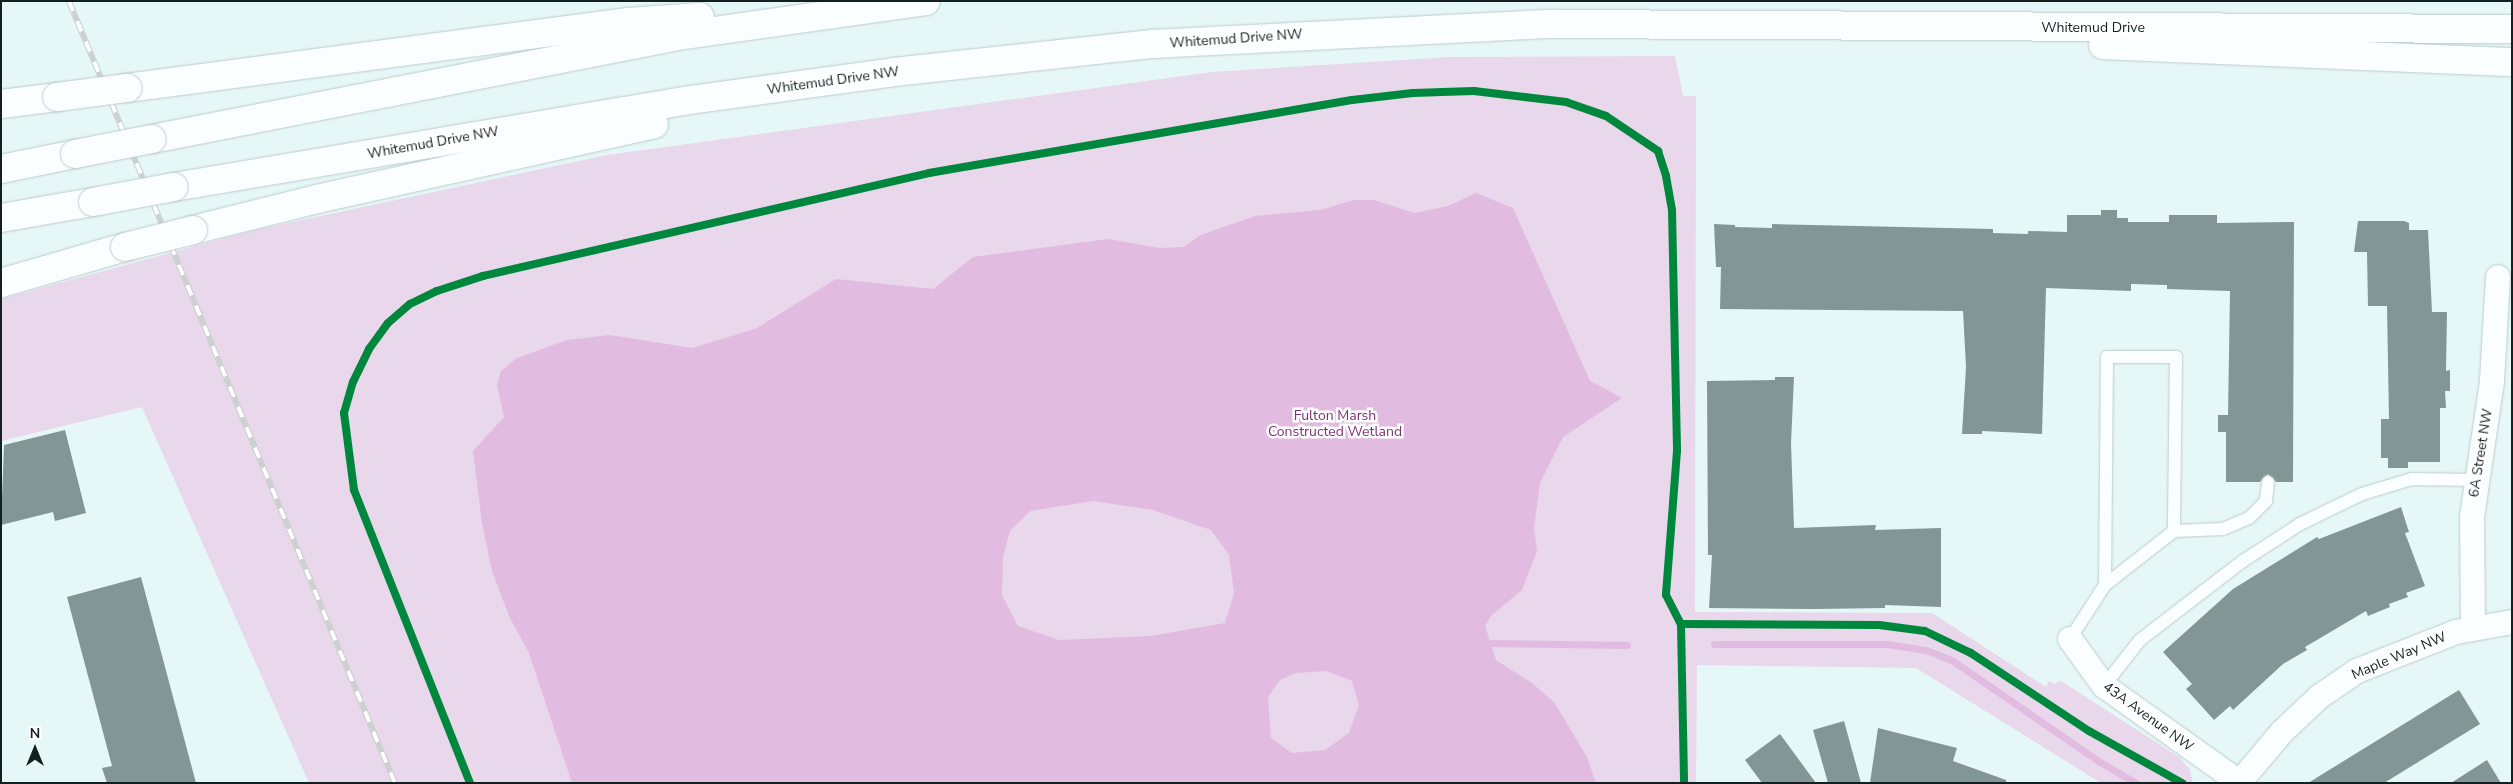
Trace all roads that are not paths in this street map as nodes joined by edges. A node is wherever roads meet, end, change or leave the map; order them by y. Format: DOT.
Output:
graph roads {
  1 [pos="926,1"];
  2 [pos="896,4"];
  3 [pos="1674,25"];
  4 [pos="1762,27"];
  5 [pos="2512,29"];
  6 [pos="2512,62"];
  7 [pos="894,72"];
  8 [pos="1,104"];
  9 [pos="1,169"];
  10 [pos="1,218"];
  11 [pos="2498,277"];
  12 [pos="1,283"];
  13 [pos="2476,480"];
  14 [pos="2268,482"];
  15 [pos="2174,531"];
  16 [pos="2105,585"];
  17 [pos="2512,622"];
  18 [pos="2473,629"];
  19 [pos="2070,639"];
  20 [pos="2104,686"];
  21 [pos="2239,783"];
  1 -- 2 [label="highway"];
  2 -- 8 [label="highway, bridge"];
  2 -- 9 [label="highway, bridge"];
  3 -- 4 [label="highway, Whitemud Drive"];
  3 -- 7 [label="highway, Whitemud Drive NW"];
  4 -- 5 [label="highway, Whitemud Drive"];
  4 -- 6 [label="highway"];
  7 -- 10 [label="highway, Whitemud Drive NW, bridge"];
  7 -- 12 [label="highway, bridge"];
  11 -- 13 [label="street, 6A Street NW"];
  13 -- 18 [label="street, 6A Street NW"];
  13 -- 20 [label="lane"];
  14 -- 15 [label="lane"];
  15 -- 16 [label="lane"];
  15 -- 16 [label="lane"];
  16 -- 19 [label="lane"];
  17 -- 18 [label="street, Maple Way NW"];
  18 -- 21 [label="street, Maple Way NW"];
  19 -- 20 [label="street, 43A Avenue NW"];
  20 -- 21 [label="street, 43A Avenue NW"];
}
